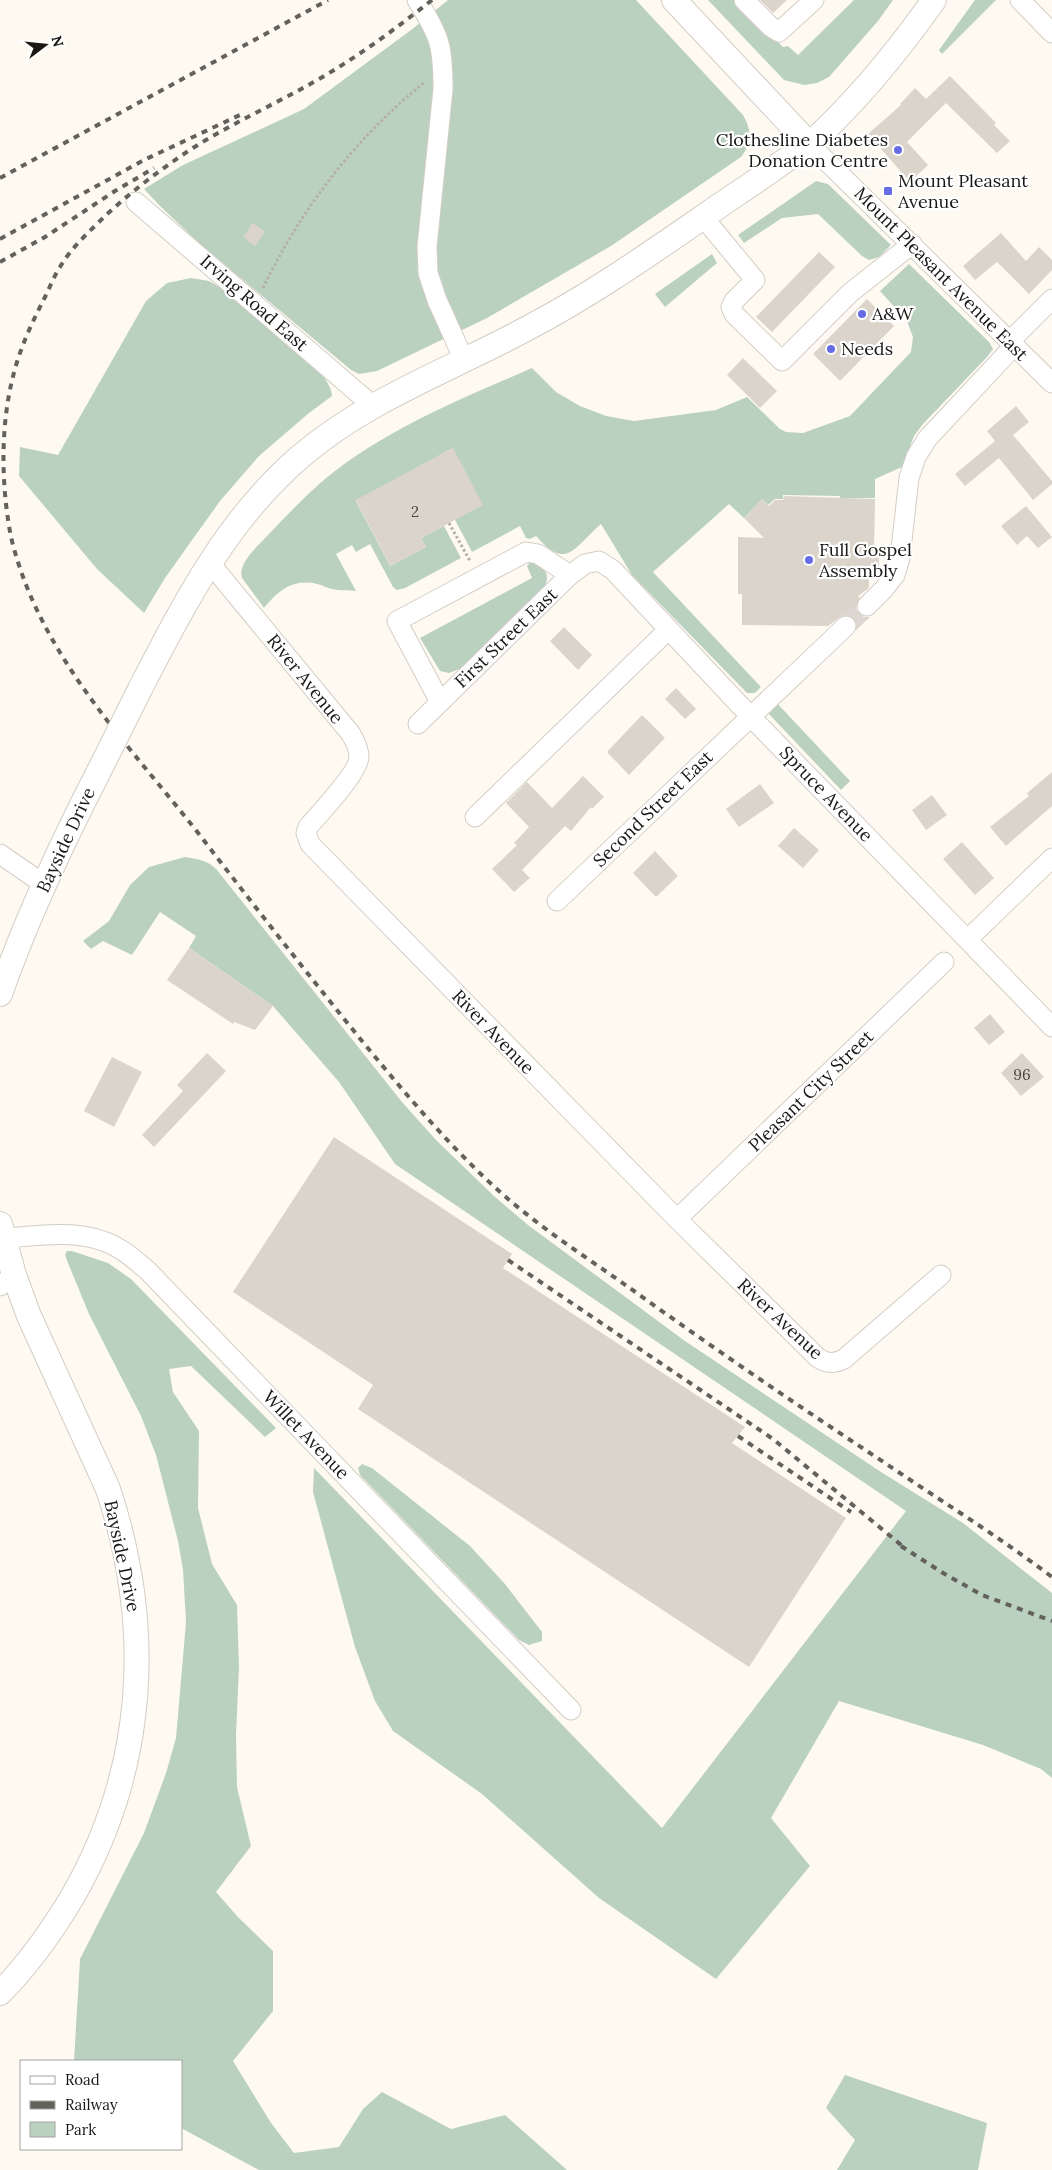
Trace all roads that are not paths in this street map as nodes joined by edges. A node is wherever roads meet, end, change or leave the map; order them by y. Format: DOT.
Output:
graph roads {
  1 [pos="417,0"];
  2 [pos="674,0"];
  3 [pos="744,0"];
  4 [pos="814,0"];
  5 [pos="934,0"];
  6 [pos="1020,0"];
  7 [pos="1052,33"];
  8 [pos="809,144"];
  9 [pos="136,202"];
  10 [pos="703,217"];
  11 [pos="912,244"];
  12 [pos="1052,299"];
  13 [pos="1012,344"];
  14 [pos="464,360"];
  15 [pos="1052,383"];
  16 [pos="372,405"];
  17 [pos="599,561"];
  18 [pos="209,562"];
  19 [pos="570,575"];
  20 [pos="867,606"];
  21 [pos="846,626"];
  22 [pos="668,630"];
  23 [pos="440,702"];
  24 [pos="750,716"];
  25 [pos="418,724"];
  26 [pos="475,817"];
  27 [pos="0,854"];
  28 [pos="1052,858"];
  29 [pos="45,885"];
  30 [pos="557,901"];
  31 [pos="968,939"];
  32 [pos="944,962"];
  33 [pos="0,994"];
  34 [pos="1052,1027"];
  35 [pos="677,1220"];
  36 [pos="2,1231"];
  37 [pos="941,1275"];
  38 [pos="7,1281"];
  39 [pos="571,1710"];
  40 [pos="0,1993"];
  1 -- 14 [label="street"];
  2 -- 8 [label="main road"];
  3 -- 4 [label="street"];
  5 -- 8 [label="main road, Bayside Drive"];
  6 -- 7 [label="street"];
  8 -- 10 [label="main road, Bayside Drive"];
  8 -- 11 [label="street, Mount Pleasant Avenue East"];
  9 -- 16 [label="street, Irving Road East"];
  10 -- 11 [label="street"];
  10 -- 14 [label="main road, Bayside Drive"];
  11 -- 13 [label="street, Mount Pleasant Avenue East"];
  12 -- 13 [label="street"];
  13 -- 15 [label="street, Mount Pleasant Avenue East"];
  13 -- 20 [label="street"];
  14 -- 16 [label="main road, Bayside Drive"];
  16 -- 18 [label="main road, Bayside Drive"];
  17 -- 19 [label="street, First Street East"];
  17 -- 22 [label="street, Spruce Avenue"];
  18 -- 29 [label="main road, Bayside Drive, bridge"];
  18 -- 35 [label="street, River Avenue"];
  19 -- 23 [label="street, First Street East"];
  19 -- 23 [label="street"];
  21 -- 24 [label="street, Second Street East"];
  22 -- 24 [label="street, Spruce Avenue"];
  22 -- 26 [label="street"];
  23 -- 25 [label="street, First Street East"];
  24 -- 30 [label="street, Second Street East"];
  24 -- 31 [label="street, Spruce Avenue"];
  27 -- 29 [label="street"];
  28 -- 31 [label="street"];
  29 -- 33 [label="main road, Bayside Drive"];
  31 -- 34 [label="street, Spruce Avenue"];
  32 -- 35 [label="street, Pleasant City Street"];
  35 -- 37 [label="street, River Avenue"];
  36 -- 38 [label="main road, Bayside Drive"];
  36 -- 39 [label="street, Willet Avenue"];
  38 -- 40 [label="main road, Bayside Drive"];
}
